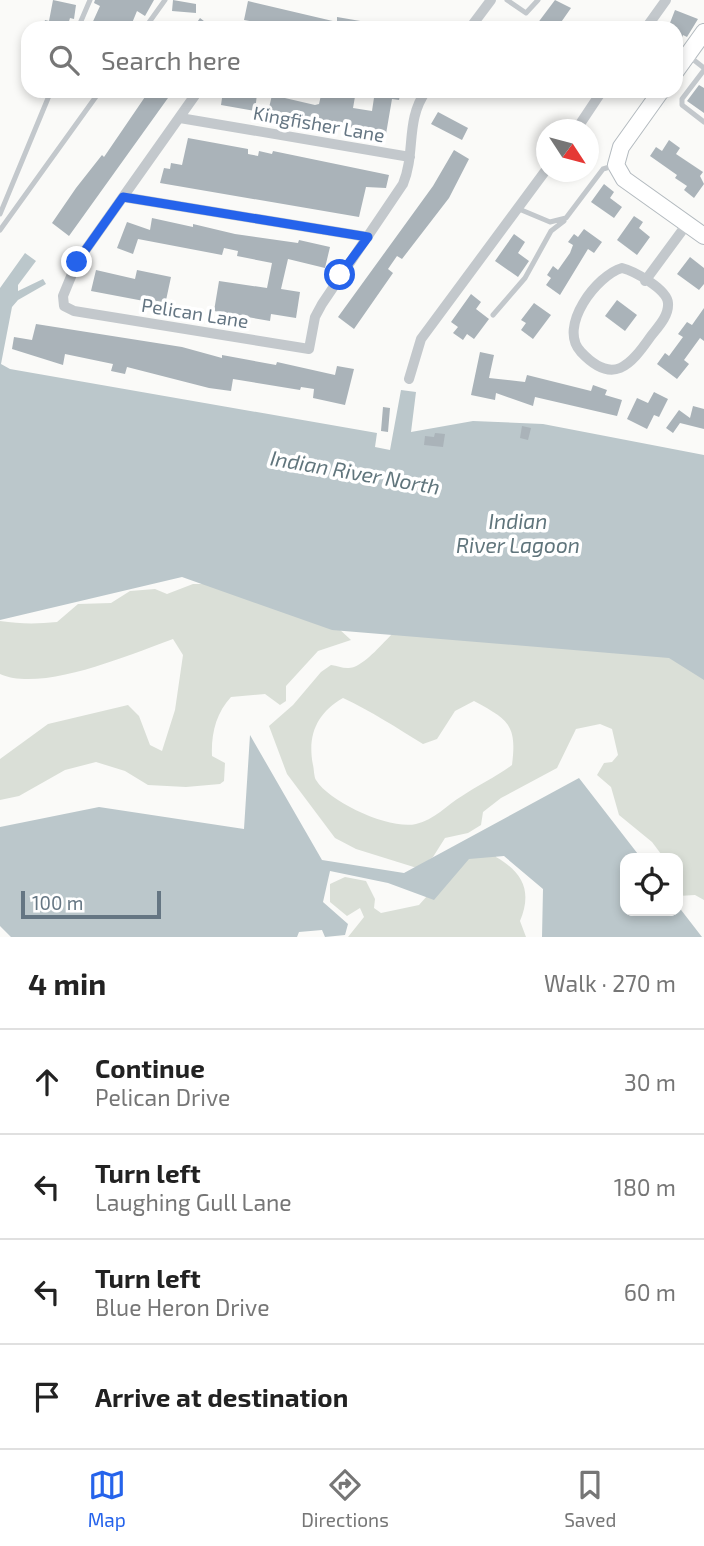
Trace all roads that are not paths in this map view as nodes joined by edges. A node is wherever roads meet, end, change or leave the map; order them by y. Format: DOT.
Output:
graph roads {
  1 [pos="90,0"];
  2 [pos="165,0"];
  3 [pos="491,0"];
  4 [pos="507,0"];
  5 [pos="538,0"];
  6 [pos="666,0"];
  7 [pos="81,21"];
  8 [pos="150,21"];
  9 [pos="476,21"];
  10 [pos="651,21"];
  11 [pos="704,32"];
  12 [pos="687,55"];
  13 [pos="683,61"];
  14 [pos="704,69"];
  15 [pos="48,98"];
  16 [pos="95,98"];
  17 [pos="193,98"];
  18 [pos="423,98"];
  19 [pos="597,98"];
  20 [pos="657,98"];
  21 [pos="683,98"];
  22 [pos="683,98"];
  23 [pos="180,118"];
  24 [pos="583,119"];
  25 [pos="704,122"];
  26 [pos="410,158"];
  27 [pos="616,165"];
  28 [pos="538,182"];
  29 [pos="13,183"];
  30 [pos="27,193"];
  31 [pos="123,197"];
  32 [pos="518,209"];
  33 [pos="0,214"];
  34 [pos="566,218"];
  35 [pos="687,225"];
  36 [pos="0,230"];
  37 [pos="704,236"];
  38 [pos="368,237"];
  39 [pos="645,281"];
  40 [pos="493,315"];
  41 [pos="409,379"];
  1 -- 7 [label="lane"];
  2 -- 8 [label="lane"];
  3 -- 9 [label="street"];
  4 -- 5 [label="lane"];
  6 -- 10 [label="street"];
  11 -- 12 [label="street"];
  12 -- 13 [label="street"];
  12 -- 14 [label="lane"];
  14 -- 21 [label="lane"];
  15 -- 29 [label="lane"];
  16 -- 30 [label="lane"];
  17 -- 23 [label="street"];
  18 -- 26 [label="street"];
  19 -- 24 [label="street"];
  20 -- 27 [label="street"];
  22 -- 25 [label="lane"];
  23 -- 26 [label="street, Kingfisher Lane"];
  23 -- 31 [label="street"];
  26 -- 38 [label="street"];
  27 -- 34 [label="lane"];
  27 -- 35 [label="street"];
  28 -- 32 [label="street"];
  29 -- 30 [label="lane"];
  29 -- 33 [label="lane"];
  30 -- 36 [label="lane"];
  31 -- 38 [label="street"];
  31 -- 38 [label="street, Pelican Lane"];
  32 -- 34 [label="lane"];
  32 -- 41 [label="street"];
  34 -- 40 [label="lane"];
  35 -- 37 [label="street"];
  35 -- 39 [label="street"];
  39 -- 39 [label="street"];
}
